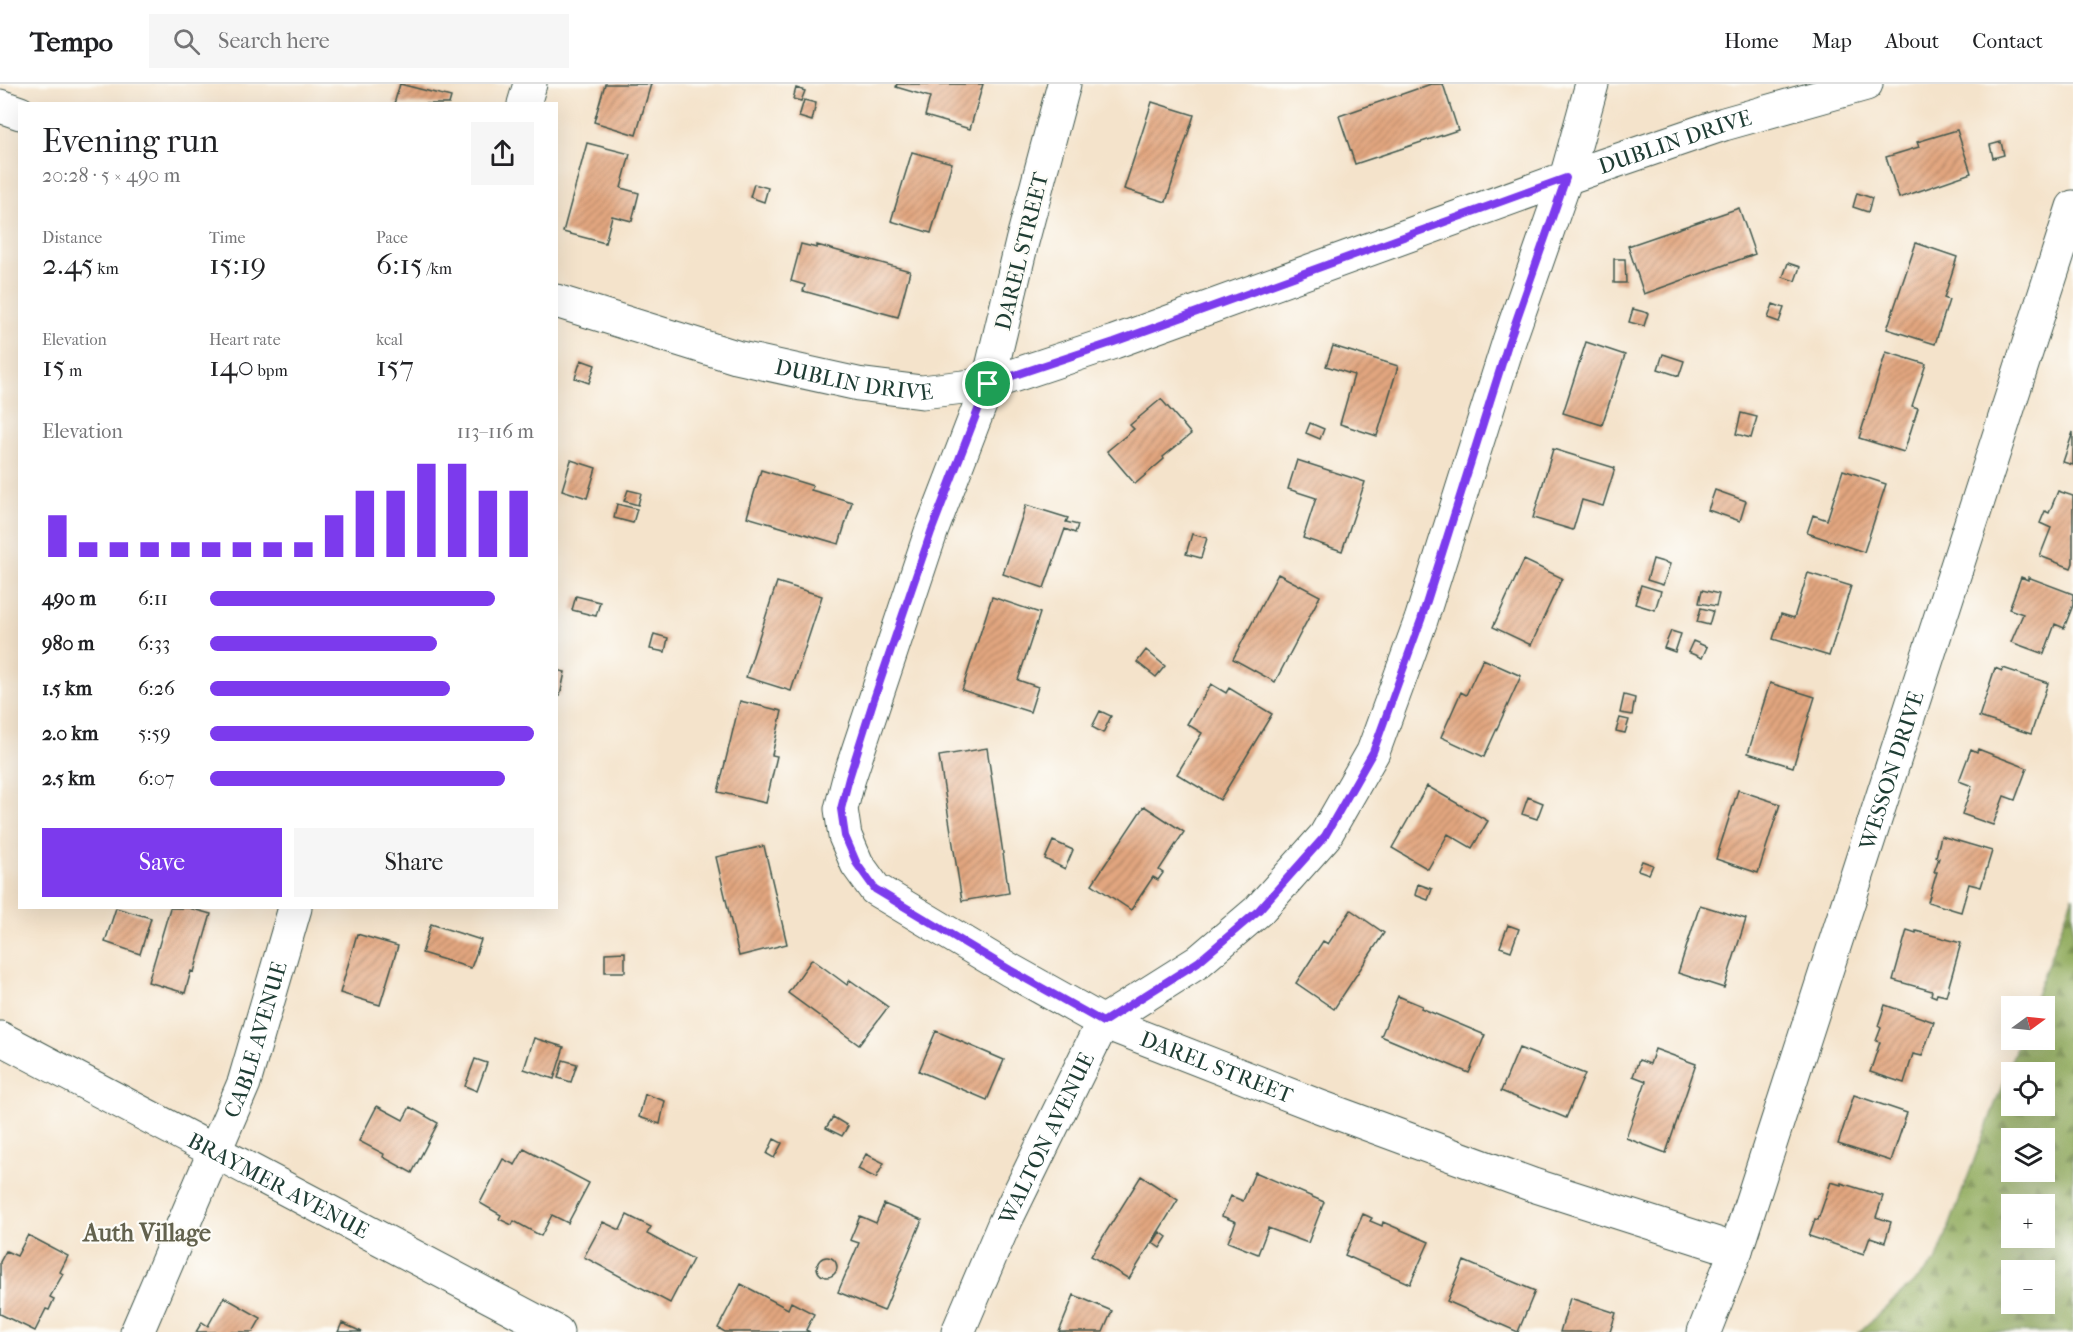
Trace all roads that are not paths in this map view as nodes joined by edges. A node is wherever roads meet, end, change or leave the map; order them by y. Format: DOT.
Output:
graph roads {
  1 [pos="530,84"];
  2 [pos="1064,84"];
  3 [pos="1592,84"];
  4 [pos="1866,84"];
  5 [pos="525,102"];
  6 [pos="0,106"];
  7 [pos="18,112"];
  8 [pos="1566,178"];
  9 [pos="2073,207"];
  10 [pos="558,302"];
  11 [pos="988,384"];
  12 [pos="295,909"];
  13 [pos="1103,1022"];
  14 [pos="0,1038"];
  15 [pos="213,1151"];
  16 [pos="1736,1251"];
  17 [pos="137,1332"];
  18 [pos="557,1332"];
  19 [pos="958,1332"];
  20 [pos="1704,1332"];
  1 -- 5 [label="street"];
  2 -- 11 [label="street, DAREL STREET"];
  3 -- 8 [label="street"];
  4 -- 8 [label="street, DUBLIN DRIVE"];
  6 -- 7 [label="street"];
  8 -- 11 [label="street, DUBLIN DRIVE"];
  8 -- 13 [label="street"];
  9 -- 16 [label="street, WESSON DRIVE"];
  10 -- 11 [label="street, DUBLIN DRIVE"];
  11 -- 13 [label="street, DAREL STREET"];
  12 -- 15 [label="street, CABLE AVENUE"];
  13 -- 16 [label="street, DAREL STREET"];
  13 -- 19 [label="street, WALTON AVENUE"];
  14 -- 15 [label="street, BRAYMER AVENUE"];
  15 -- 17 [label="street, CABLE AVENUE"];
  15 -- 18 [label="street, BRAYMER AVENUE"];
  16 -- 20 [label="street, WESSON DRIVE"];
}
